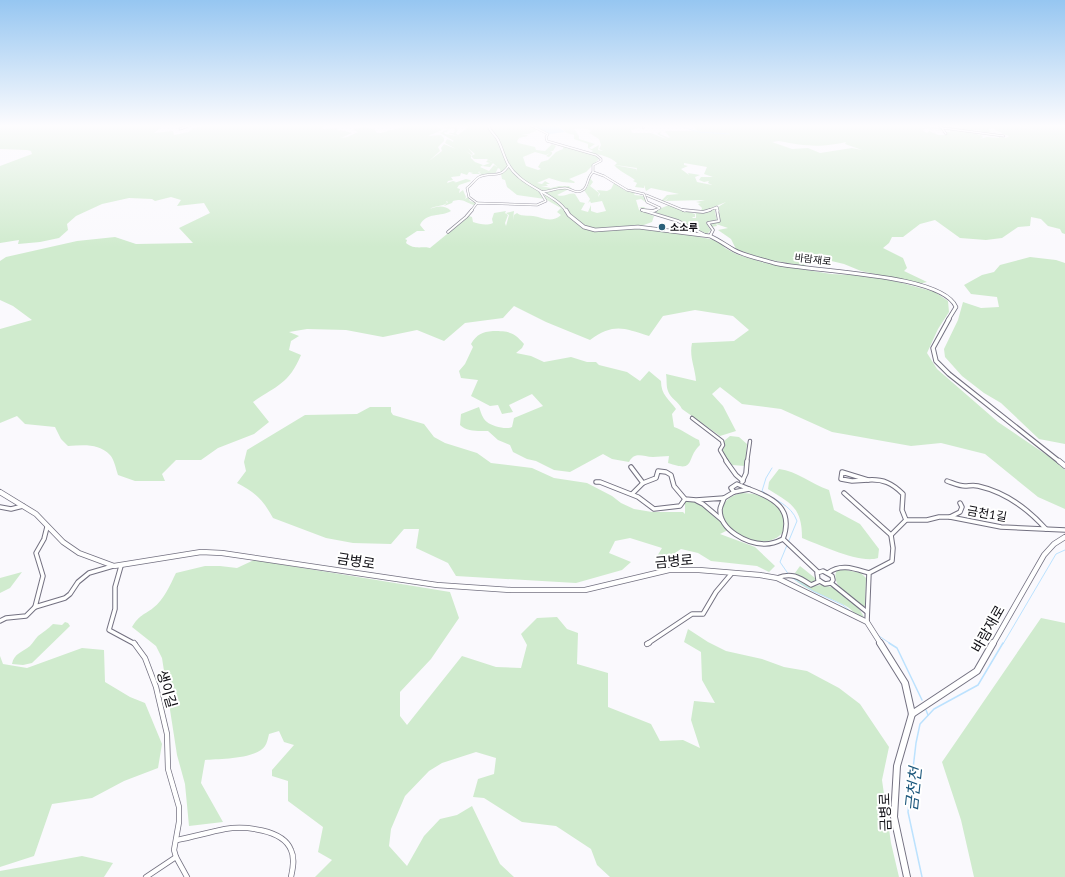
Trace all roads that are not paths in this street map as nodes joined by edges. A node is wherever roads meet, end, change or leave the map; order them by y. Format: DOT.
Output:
graph roads {
  1 [pos="508,166"];
  2 [pos="510,166"];
  3 [pos="594,166"];
  4 [pos="593,172"];
  5 [pos="540,193"];
  6 [pos="646,195"];
  7 [pos="478,203"];
  8 [pos="448,232"];
  9 [pos="708,236"];
  10 [pos="692,418"];
  11 [pos="750,441"];
  12 [pos="1065,466"];
  13 [pos="631,467"];
  14 [pos="869,480"];
  15 [pos="947,481"];
  16 [pos="596,482"];
  17 [pos="643,483"];
  18 [pos="741,483"];
  19 [pos="749,489"];
  20 [pos="0,492"];
  21 [pos="734,492"];
  22 [pos="844,493"];
  23 [pos="632,494"];
  24 [pos="724,498"];
  25 [pos="685,499"];
  26 [pos="696,500"];
  27 [pos="960,503"];
  28 [pos="23,506"];
  29 [pos="0,507"];
  30 [pos="950,517"];
  31 [pos="722,520"];
  32 [pos="906,520"];
  33 [pos="48,527"];
  34 [pos="1046,529"];
  35 [pos="1065,530"];
  36 [pos="891,535"];
  37 [pos="1065,537"];
  38 [pos="784,540"];
  39 [pos="114,566"];
  40 [pos="121,566"];
  41 [pos="818,572"];
  42 [pos="732,573"];
  43 [pos="828,573"];
  44 [pos="868,573"];
  45 [pos="777,578"];
  46 [pos="820,582"];
  47 [pos="831,583"];
  48 [pos="35,607"];
  49 [pos="867,612"];
  50 [pos="0,620"];
  51 [pos="868,625"];
  52 [pos="647,644"];
  53 [pos="912,714"];
  54 [pos="177,840"];
  55 [pos="176,858"];
  56 [pos="146,877"];
  57 [pos="187,877"];
  58 [pos="291,877"];
  59 [pos="907,877"];
  1 -- 7 [label="street"];
  2 -- 5 [label="street, 바람재로"];
  3 -- 4 [label="street"];
  4 -- 5 [label="street"];
  4 -- 6 [label="street"];
  5 -- 7 [label="street"];
  5 -- 9 [label="street, 바람재로"];
  6 -- 9 [label="street"];
  6 -- 9 [label="street"];
  7 -- 8 [label="street"];
  9 -- 12 [label="street, 바람재로"];
  10 -- 18 [label="street"];
  11 -- 18 [label="street"];
  13 -- 17 [label="street"];
  14 -- 14 [label="street"];
  14 -- 32 [label="street"];
  15 -- 34 [label="street"];
  16 -- 23 [label="street"];
  17 -- 23 [label="street"];
  17 -- 25 [label="street"];
  18 -- 19 [label="street"];
  18 -- 21 [label="street"];
  19 -- 21 [label="street"];
  19 -- 38 [label="street"];
  20 -- 28 [label="street, 금병로"];
  21 -- 24 [label="street"];
  22 -- 36 [label="street"];
  23 -- 25 [label="street"];
  24 -- 26 [label="street"];
  24 -- 31 [label="street"];
  25 -- 26 [label="street"];
  26 -- 31 [label="street"];
  27 -- 30 [label="street"];
  28 -- 29 [label="street"];
  28 -- 33 [label="street, 금병로"];
  30 -- 32 [label="street, 금천1길"];
  30 -- 34 [label="street, 금천1길"];
  31 -- 38 [label="street"];
  32 -- 36 [label="street"];
  33 -- 39 [label="street, 금병로"];
  33 -- 48 [label="street"];
  34 -- 35 [label="street, 금천1길"];
  36 -- 44 [label="street"];
  37 -- 53 [label="street, 바람재로"];
  38 -- 41 [label="street"];
  39 -- 40 [label="street, 금병로"];
  39 -- 48 [label="street"];
  40 -- 42 [label="street, 금병로"];
  40 -- 54 [label="street, 생이길"];
  41 -- 43 [label="street"];
  41 -- 46 [label="street"];
  42 -- 45 [label="street, 금병로"];
  42 -- 52 [label="street"];
  43 -- 44 [label="street"];
  43 -- 47 [label="street"];
  44 -- 49 [label="street"];
  45 -- 46 [label="street"];
  45 -- 51 [label="street, 금병로"];
  46 -- 47 [label="street"];
  47 -- 49 [label="street"];
  48 -- 50 [label="street"];
  49 -- 51 [label="street"];
  51 -- 53 [label="street, 금병로"];
  53 -- 59 [label="street, 금병로"];
  54 -- 55 [label="street, 생이길"];
  54 -- 58 [label="street"];
  55 -- 56 [label="street"];
  55 -- 57 [label="street"];
}
